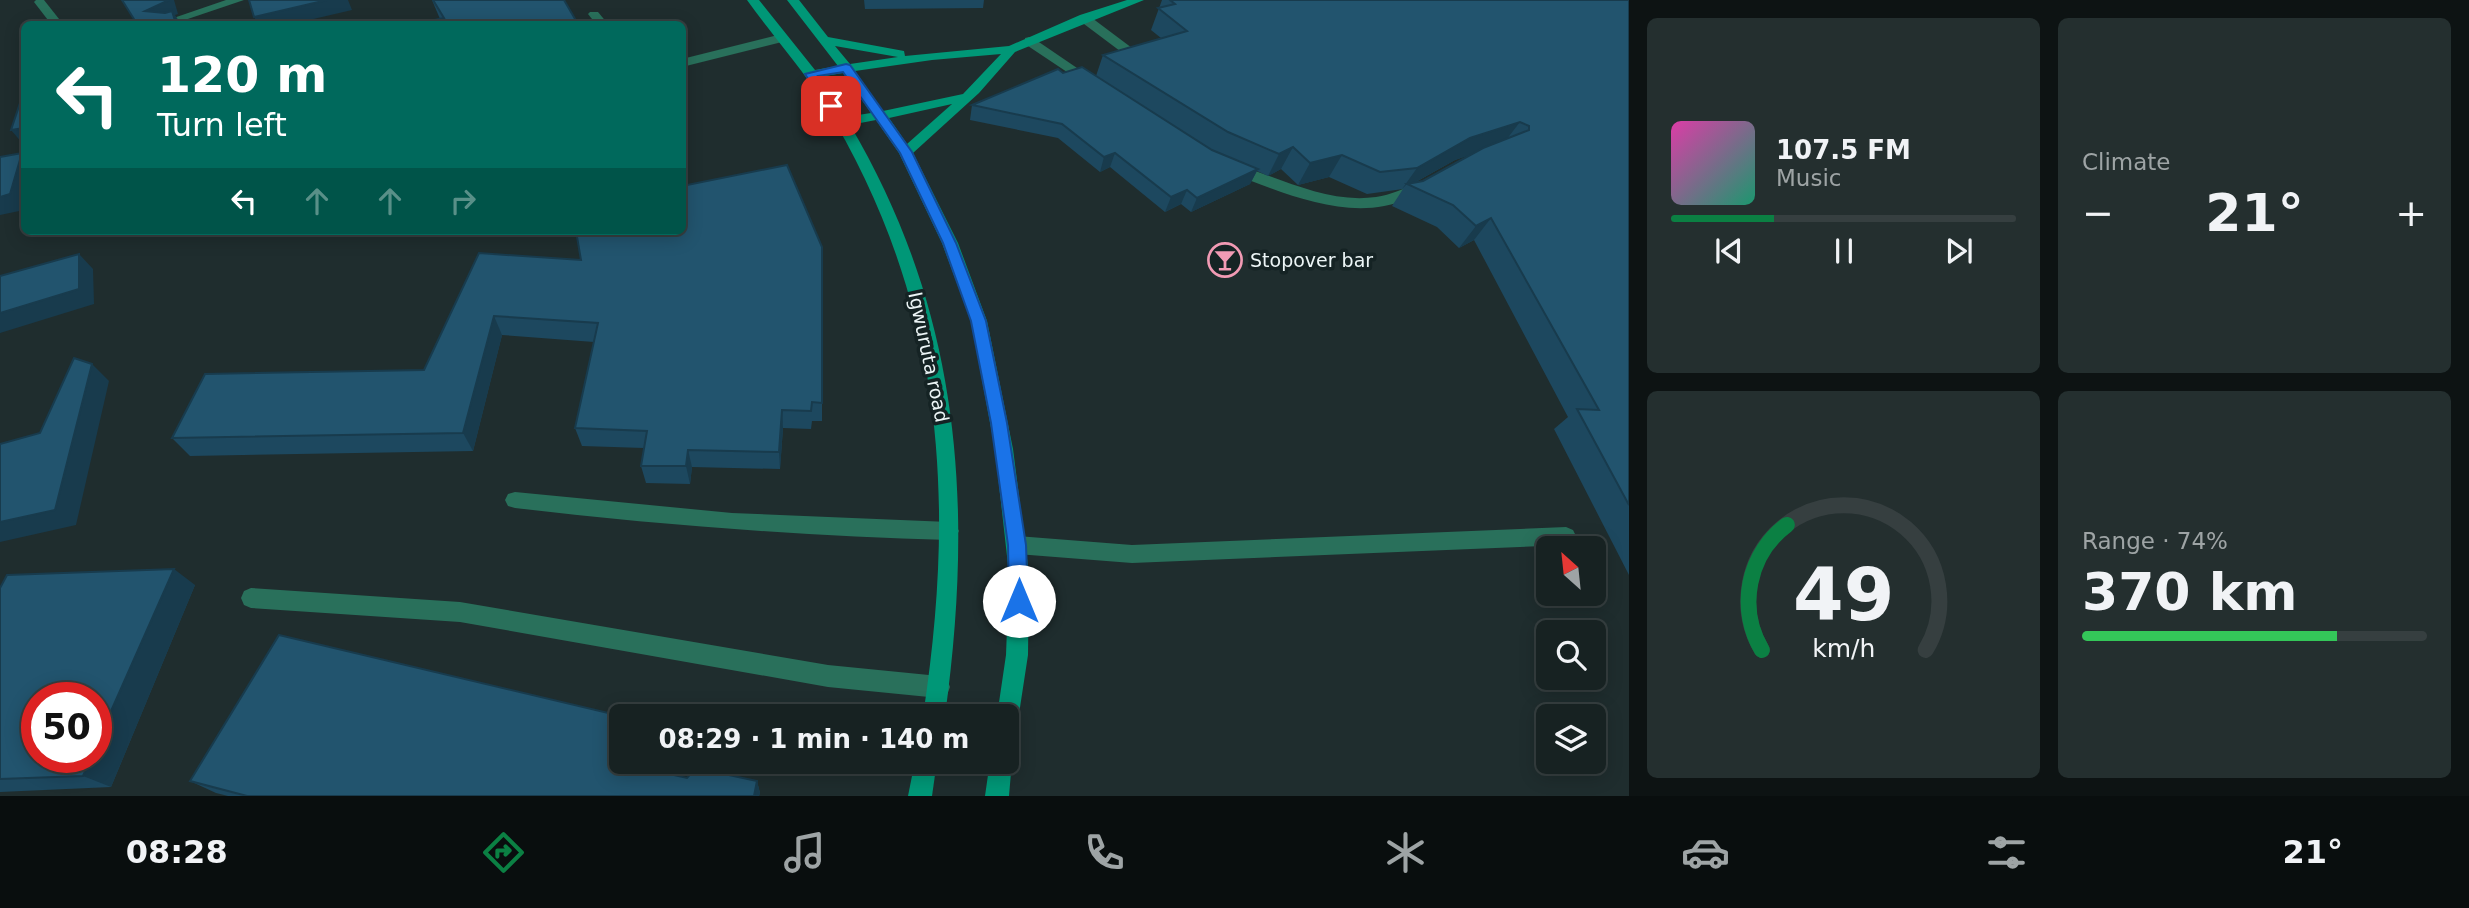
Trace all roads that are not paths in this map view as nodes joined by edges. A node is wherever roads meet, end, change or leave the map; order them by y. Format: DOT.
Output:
graph roads {
  1 [pos="238,0"];
  2 [pos="753,0"];
  3 [pos="793,0"];
  4 [pos="1138,0"];
  5 [pos="40,2"];
  6 [pos="594,13"];
  7 [pos="1084,18"];
  8 [pos="55,21"];
  9 [pos="172,21"];
  10 [pos="600,21"];
  11 [pos="782,38"];
  12 [pos="824,40"];
  13 [pos="1029,41"];
  14 [pos="1011,49"];
  15 [pos="1132,54"];
  16 [pos="932,56"];
  17 [pos="686,61"];
  18 [pos="846,68"];
  19 [pos="811,74"];
  20 [pos="1109,93"];
  21 [pos="965,97"];
  22 [pos="882,116"];
  23 [pos="841,122"];
  24 [pos="906,152"];
  25 [pos="1223,164"];
  26 [pos="1429,183"];
  27 [pos="515,500"];
  28 [pos="949,531"];
  29 [pos="1536,537"];
  30 [pos="1017,545"];
  31 [pos="251,598"];
  32 [pos="939,687"];
  33 [pos="936,704"];
  34 [pos="1010,704"];
  35 [pos="924,774"];
  36 [pos="1000,774"];
  37 [pos="920,796"];
  38 [pos="997,796"];
  1 -- 9 [label="lane"];
  2 -- 11 [label="main road, Igwuruta road"];
  3 -- 12 [label="main road"];
  4 -- 7 [label="main road"];
  5 -- 8 [label="lane"];
  6 -- 10 [label="lane"];
  7 -- 13 [label="main road"];
  7 -- 15 [label="lane"];
  11 -- 17 [label="lane"];
  11 -- 19 [label="main road, Igwuruta road"];
  12 -- 16 [label="main road"];
  12 -- 18 [label="main road"];
  13 -- 14 [label="main road"];
  13 -- 20 [label="lane"];
  14 -- 16 [label="main road"];
  14 -- 21 [label="main road"];
  16 -- 18 [label="main road"];
  18 -- 19 [label="main road"];
  18 -- 22 [label="main road"];
  19 -- 23 [label="main road, Igwuruta road"];
  21 -- 22 [label="main road"];
  21 -- 24 [label="main road"];
  22 -- 23 [label="main road"];
  22 -- 24 [label="main road"];
  23 -- 28 [label="main road, Igwuruta road"];
  24 -- 30 [label="main road"];
  25 -- 26 [label="lane"];
  27 -- 28 [label="lane"];
  28 -- 32 [label="main road, Igwuruta road"];
  29 -- 30 [label="lane"];
  30 -- 34 [label="main road"];
  31 -- 32 [label="lane"];
  32 -- 33 [label="main road, Igwuruta road"];
  35 -- 37 [label="main road"];
  36 -- 38 [label="main road"];
}
